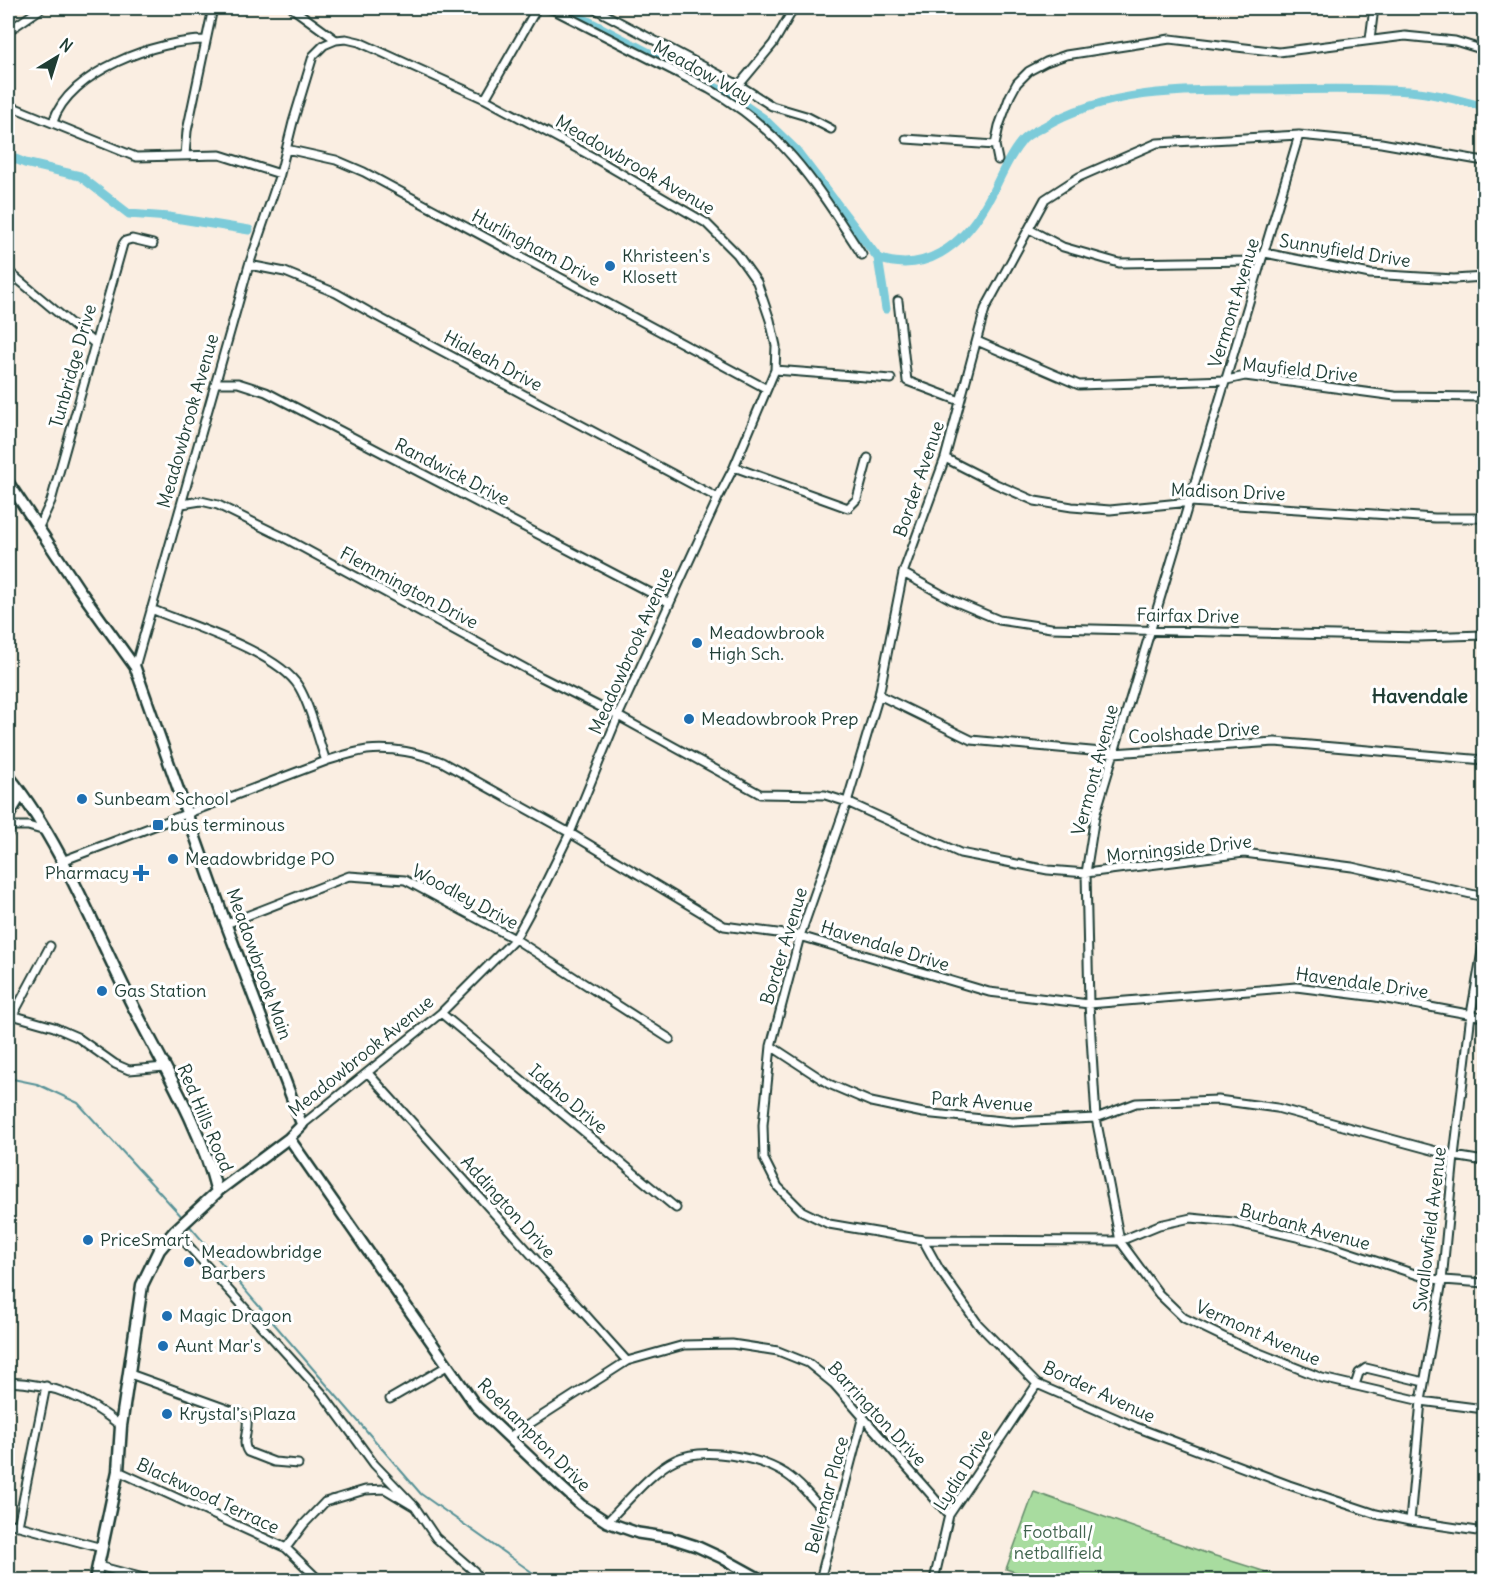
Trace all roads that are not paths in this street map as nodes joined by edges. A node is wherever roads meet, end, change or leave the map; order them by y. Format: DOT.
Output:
graph roads {
  1 [pos="42,8"];
  2 [pos="213,8"];
  3 [pos="292,8"];
  4 [pos="537,8"];
  5 [pos="545,8"];
  6 [pos="593,8"];
  7 [pos="794,8"];
  8 [pos="1374,8"];
  9 [pos="8,31"];
  10 [pos="1370,39"];
  11 [pos="206,40"];
  12 [pos="336,40"];
  13 [pos="1485,50"];
  14 [pos="739,85"];
  15 [pos="485,99"];
  16 [pos="8,105"];
  17 [pos="52,122"];
  18 [pos="831,129"];
  19 [pos="1299,135"];
  20 [pos="906,139"];
  21 [pos="995,145"];
  22 [pos="286,149"];
  23 [pos="185,155"];
  24 [pos="998,160"];
  25 [pos="1485,161"];
  26 [pos="280,174"];
  27 [pos="1029,229"];
  28 [pos="153,244"];
  29 [pos="1265,253"];
  30 [pos="862,255"];
  31 [pos="249,266"];
  32 [pos="8,271"];
  33 [pos="1485,277"];
  34 [pos="898,301"];
  35 [pos="977,341"];
  36 [pos="94,343"];
  37 [pos="776,370"];
  38 [pos="891,379"];
  39 [pos="1227,380"];
  40 [pos="216,382"];
  41 [pos="767,389"];
  42 [pos="1485,397"];
  43 [pos="960,401"];
  44 [pos="868,458"];
  45 [pos="945,458"];
  46 [pos="734,467"];
  47 [pos="8,482"];
  48 [pos="718,498"];
  49 [pos="1190,502"];
  50 [pos="182,504"];
  51 [pos="1485,518"];
  52 [pos="39,528"];
  53 [pos="903,573"];
  54 [pos="670,603"];
  55 [pos="151,609"];
  56 [pos="1150,630"];
  57 [pos="1485,635"];
  58 [pos="135,667"];
  59 [pos="879,695"];
  60 [pos="618,716"];
  61 [pos="1113,753"];
  62 [pos="1485,760"];
  63 [pos="326,761"];
  64 [pos="8,776"];
  65 [pos="18,789"];
  66 [pos="847,802"];
  67 [pos="186,813"];
  68 [pos="9,822"];
  69 [pos="45,831"];
  70 [pos="8,834"];
  71 [pos="570,834"];
  72 [pos="62,861"];
  73 [pos="1086,873"];
  74 [pos="1485,897"];
  75 [pos="226,924"];
  76 [pos="800,936"];
  77 [pos="515,939"];
  78 [pos="1485,940"];
  79 [pos="50,946"];
  80 [pos="1089,1004"];
  81 [pos="441,1013"];
  82 [pos="10,1014"];
  83 [pos="1471,1014"];
  84 [pos="1485,1017"];
  85 [pos="670,1038"];
  86 [pos="771,1046"];
  87 [pos="165,1067"];
  88 [pos="368,1073"];
  89 [pos="1096,1118"];
  90 [pos="302,1125"];
  91 [pos="289,1138"];
  92 [pos="1454,1156"];
  93 [pos="1485,1161"];
  94 [pos="217,1192"];
  95 [pos="676,1208"];
  96 [pos="176,1231"];
  97 [pos="923,1240"];
  98 [pos="1120,1241"];
  99 [pos="1442,1281"];
  100 [pos="1485,1283"];
  101 [pos="627,1361"];
  102 [pos="447,1366"];
  103 [pos="130,1374"];
  104 [pos="8,1382"];
  105 [pos="1424,1382"];
  106 [pos="1037,1384"];
  107 [pos="1355,1385"];
  108 [pos="46,1386"];
  109 [pos="390,1399"];
  110 [pos="1421,1401"];
  111 [pos="1485,1409"];
  112 [pos="863,1416"];
  113 [pos="121,1426"];
  114 [pos="509,1437"];
  115 [pos="298,1464"];
  116 [pos="118,1471"];
  117 [pos="415,1507"];
  118 [pos="949,1515"];
  119 [pos="1410,1521"];
  120 [pos="607,1522"];
  121 [pos="8,1523"];
  122 [pos="834,1524"];
  123 [pos="18,1526"];
  124 [pos="1485,1532"];
  125 [pos="102,1548"];
  126 [pos="286,1548"];
  127 [pos="98,1566"];
  128 [pos="95,1581"];
  129 [pos="151,1581"];
  130 [pos="319,1581"];
  131 [pos="480,1581"];
  132 [pos="762,1581"];
  133 [pos="820,1581"];
  134 [pos="934,1581"];
  1 -- 9 [label="street"];
  2 -- 11 [label="street"];
  3 -- 12 [label="street"];
  4 -- 15 [label="street"];
  5 -- 30 [label="street, Meadow Way"];
  6 -- 14 [label="street"];
  7 -- 14 [label="street"];
  8 -- 10 [label="street"];
  10 -- 13 [label="street"];
  10 -- 21 [label="street"];
  11 -- 17 [label="street"];
  11 -- 23 [label="street"];
  12 -- 15 [label="street, Meadowbrook Avenue"];
  12 -- 22 [label="street, Meadowbrook Avenue"];
  14 -- 18 [label="street"];
  15 -- 37 [label="street, Meadowbrook Avenue"];
  16 -- 17 [label="street"];
  17 -- 23 [label="street"];
  19 -- 25 [label="street"];
  19 -- 27 [label="street, Border Avenue"];
  19 -- 29 [label="street, Vermont Avenue"];
  20 -- 21 [label="street"];
  21 -- 24 [label="street"];
  22 -- 26 [label="street, Meadowbrook Avenue"];
  22 -- 41 [label="street, Hurlingham Drive"];
  23 -- 26 [label="street"];
  26 -- 31 [label="street, Meadowbrook Avenue"];
  27 -- 29 [label="street, Sunnyfield Drive"];
  27 -- 35 [label="street, Border Avenue"];
  28 -- 36 [label="street, Tunbridge Drive"];
  29 -- 33 [label="street, Sunnyfield Drive"];
  29 -- 39 [label="street, Vermont Avenue"];
  31 -- 40 [label="street, Meadowbrook Avenue"];
  31 -- 48 [label="street, Hialeah Drive"];
  32 -- 36 [label="street"];
  34 -- 43 [label="street"];
  35 -- 39 [label="street, Mayfield Drive"];
  35 -- 43 [label="street, Border Avenue"];
  36 -- 52 [label="street, Tunbridge Drive"];
  37 -- 38 [label="street"];
  37 -- 41 [label="street, Meadowbrook Avenue"];
  39 -- 42 [label="street, Mayfield Drive"];
  39 -- 49 [label="street, Vermont Avenue"];
  40 -- 50 [label="street, Meadowbrook Avenue"];
  40 -- 54 [label="street, Randwick Drive"];
  41 -- 46 [label="street, Meadowbrook Avenue"];
  43 -- 45 [label="street, Border Avenue"];
  44 -- 46 [label="street"];
  45 -- 49 [label="street, Madison Drive"];
  45 -- 53 [label="street, Border Avenue"];
  46 -- 48 [label="street, Meadowbrook Avenue"];
  47 -- 52 [label="street"];
  48 -- 54 [label="street, Meadowbrook Avenue"];
  49 -- 51 [label="street, Madison Drive"];
  49 -- 56 [label="street, Vermont Avenue"];
  50 -- 55 [label="street, Meadowbrook Avenue"];
  50 -- 60 [label="street, Flemmington Drive"];
  52 -- 58 [label="street, Meadowbrook Main"];
  53 -- 56 [label="street, Fairfax Drive"];
  53 -- 59 [label="street, Border Avenue"];
  54 -- 60 [label="street, Meadowbrook Avenue"];
  55 -- 58 [label="street, Meadowbrook Avenue"];
  55 -- 63 [label="street"];
  56 -- 57 [label="street, Fairfax Drive"];
  56 -- 61 [label="street, Vermont Avenue"];
  58 -- 67 [label="street, Meadowbrook Main"];
  59 -- 61 [label="street, Coolshade Drive"];
  59 -- 66 [label="street, Border Avenue"];
  60 -- 66 [label="street, Morningside Drive"];
  60 -- 71 [label="street, Meadowbrook Avenue"];
  61 -- 62 [label="street, Coolshade Drive"];
  61 -- 73 [label="street, Vermont Avenue"];
  63 -- 67 [label="street, Havendale Drive"];
  63 -- 71 [label="street, Havendale Drive"];
  64 -- 65 [label="main road, Red Hills Road"];
  65 -- 68 [label="main road"];
  65 -- 69 [label="main road, Red Hills Road"];
  66 -- 73 [label="street, Morningside Drive"];
  66 -- 76 [label="street, Border Avenue"];
  67 -- 72 [label="street, Havendale Drive"];
  67 -- 75 [label="street, Meadowbrook Main"];
  68 -- 69 [label="street"];
  68 -- 70 [label="street"];
  69 -- 72 [label="main road, Red Hills Road"];
  71 -- 76 [label="street, Havendale Drive"];
  71 -- 77 [label="street, Meadowbrook Avenue"];
  72 -- 87 [label="main road, Red Hills Road"];
  73 -- 74 [label="street, Morningside Drive"];
  73 -- 80 [label="street, Vermont Avenue"];
  75 -- 77 [label="street, Woodley Drive"];
  75 -- 90 [label="street, Meadowbrook Main"];
  76 -- 80 [label="street, Havendale Drive"];
  76 -- 86 [label="street, Border Avenue"];
  77 -- 81 [label="street, Meadowbrook Avenue"];
  77 -- 85 [label="street, Woodley Drive"];
  78 -- 83 [label="street, Swallowfield Avenue"];
  79 -- 82 [label="street"];
  80 -- 83 [label="street, Havendale Drive"];
  80 -- 89 [label="street, Vermont Avenue"];
  81 -- 88 [label="street, Meadowbrook Avenue"];
  81 -- 95 [label="street, Idaho Drive"];
  82 -- 87 [label="street"];
  83 -- 84 [label="street, Havendale Drive"];
  83 -- 92 [label="street, Swallowfield Avenue"];
  86 -- 89 [label="street, Park Avenue"];
  86 -- 97 [label="street, Border Avenue"];
  87 -- 94 [label="main road, Red Hills Road"];
  88 -- 90 [label="street, Meadowbrook Avenue"];
  88 -- 101 [label="street, Addington Drive"];
  89 -- 92 [label="street, Park Avenue"];
  89 -- 98 [label="street, Vermont Avenue"];
  90 -- 91 [label="street, Meadowbrook Avenue"];
  91 -- 94 [label="street, Meadowbrook Avenue"];
  91 -- 102 [label="street, Roehampton Drive"];
  92 -- 93 [label="street, Park Avenue"];
  92 -- 99 [label="street, Swallowfield Avenue"];
  94 -- 96 [label="main road, Red Hills Road"];
  96 -- 103 [label="main road, Red Hills Road"];
  96 -- 117 [label="street"];
  97 -- 98 [label="street"];
  97 -- 106 [label="street, Border Avenue"];
  98 -- 99 [label="street, Burbank Avenue"];
  98 -- 107 [label="street, Vermont Avenue"];
  99 -- 100 [label="street, Burbank Avenue"];
  99 -- 105 [label="street, Swallowfield Avenue"];
  101 -- 112 [label="street, Barrington Drive"];
  101 -- 114 [label="street, Barrington Drive"];
  102 -- 109 [label="street"];
  102 -- 114 [label="street, Roehampton Drive"];
  103 -- 113 [label="main road, Red Hills Road"];
  103 -- 115 [label="street"];
  104 -- 108 [label="street"];
  105 -- 107 [label="street"];
  105 -- 110 [label="street, Swallowfield Avenue"];
  106 -- 118 [label="street, Lydia Drive"];
  106 -- 119 [label="street, Border Avenue"];
  107 -- 110 [label="street, Vermont Avenue"];
  108 -- 113 [label="street"];
  108 -- 123 [label="street"];
  110 -- 111 [label="street, Vermont Avenue"];
  110 -- 119 [label="street, Swallowfield Avenue"];
  112 -- 118 [label="street, Barrington Drive"];
  112 -- 122 [label="street, Bellemar Place"];
  113 -- 116 [label="main road, Red Hills Road"];
  114 -- 120 [label="street, Roehampton Drive"];
  116 -- 125 [label="main road, Red Hills Road"];
  116 -- 126 [label="street, Blackwood Terrace"];
  117 -- 126 [label="street"];
  117 -- 131 [label="street"];
  118 -- 134 [label="street, Lydia Drive"];
  119 -- 124 [label="street, Border Avenue"];
  120 -- 122 [label="street"];
  120 -- 132 [label="street, Roehampton Drive"];
  121 -- 123 [label="street"];
  122 -- 133 [label="street, Bellemar Place"];
  123 -- 125 [label="street"];
  125 -- 127 [label="main road, Red Hills Road"];
  126 -- 130 [label="street"];
  127 -- 128 [label="main road, Red Hills Road"];
  127 -- 129 [label="street"];
}
